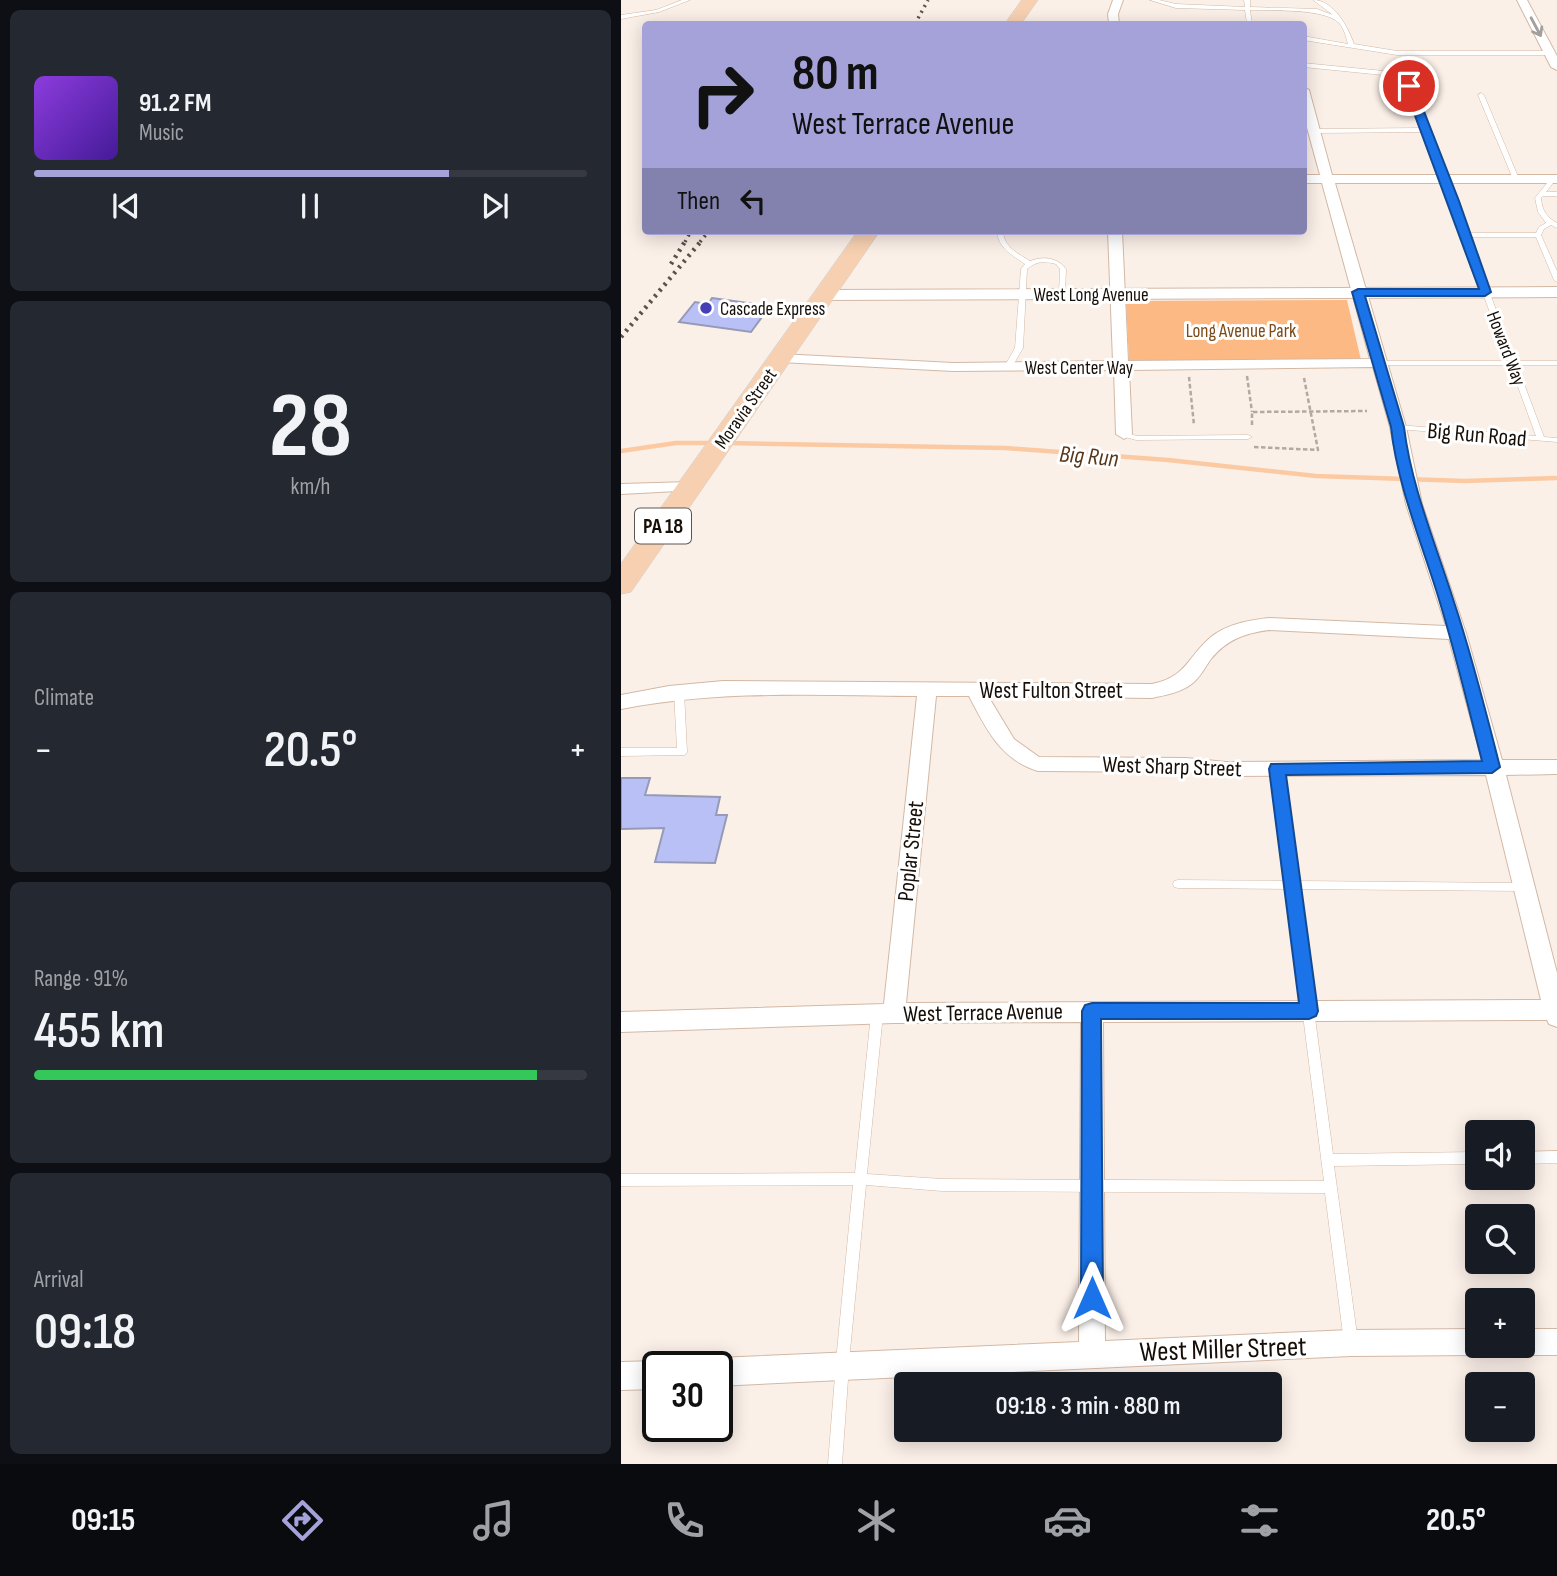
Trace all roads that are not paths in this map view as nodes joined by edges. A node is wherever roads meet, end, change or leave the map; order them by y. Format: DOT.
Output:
graph roads {
  1 [pos="687,0"];
  2 [pos="1030,0"];
  3 [pos="1118,0"];
  4 [pos="1152,0"];
  5 [pos="1247,0"];
  6 [pos="1316,0"];
  7 [pos="1522,0"];
  8 [pos="1247,8"];
  9 [pos="1337,17"];
  10 [pos="621,18"];
  11 [pos="1015,21"];
  12 [pos="1114,21"];
  13 [pos="1249,21"];
  14 [pos="1307,39"];
  15 [pos="1351,45"];
  16 [pos="1553,53"];
  17 [pos="1307,65"];
  18 [pos="1557,66"];
  19 [pos="1481,95"];
  20 [pos="1426,130"];
  21 [pos="1309,131"];
  22 [pos="1307,179"];
  23 [pos="1327,179"];
  24 [pos="1443,179"];
  25 [pos="1516,179"];
  26 [pos="1553,179"];
  27 [pos="1542,194"];
  28 [pos="1557,194"];
  29 [pos="1554,225"];
  30 [pos="1466,234"];
  31 [pos="866,235"];
  32 [pos="999,235"];
  33 [pos="1115,235"];
  34 [pos="1538,235"];
  35 [pos="1028,263"];
  36 [pos="1557,280"];
  37 [pos="1358,292"];
  38 [pos="1485,292"];
  39 [pos="1557,292"];
  40 [pos="1062,294"];
  41 [pos="1117,294"];
  42 [pos="824,295"];
  43 [pos="1022,295"];
  44 [pos="780,358"];
  45 [pos="1379,362"];
  46 [pos="1513,362"];
  47 [pos="1557,363"];
  48 [pos="1008,367"];
  49 [pos="1120,367"];
  50 [pos="1398,427"];
  51 [pos="1124,434"];
  52 [pos="1247,437"];
  53 [pos="1541,439"];
  54 [pos="1557,440"];
  55 [pos="697,477"];
  56 [pos="621,489"];
  57 [pos="621,585"];
  58 [pos="1457,633"];
  59 [pos="927,689"];
  60 [pos="975,689"];
  61 [pos="679,692"];
  62 [pos="621,702"];
  63 [pos="621,752"];
  64 [pos="1492,767"];
  65 [pos="1557,767"];
  66 [pos="1277,769"];
  67 [pos="1178,884"];
  68 [pos="1292,885"];
  69 [pos="1522,887"];
  70 [pos="1092,1011"];
  71 [pos="1309,1011"];
  72 [pos="1556,1012"];
  73 [pos="885,1013"];
  74 [pos="621,1022"];
  75 [pos="1557,1157"];
  76 [pos="1465,1158"];
  77 [pos="1535,1158"];
  78 [pos="1328,1160"];
  79 [pos="862,1179"];
  80 [pos="621,1180"];
  81 [pos="1092,1187"];
  82 [pos="1332,1187"];
  83 [pos="1465,1342"];
  84 [pos="1535,1342"];
  85 [pos="1557,1342"];
  86 [pos="1351,1343"];
  87 [pos="1092,1353"];
  88 [pos="841,1366"];
  89 [pos="733,1371"];
  90 [pos="642,1376"];
  91 [pos="621,1377"];
  92 [pos="835,1464"];
  1 -- 10 [label="lane"];
  2 -- 11 [label="main road"];
  3 -- 12 [label="street"];
  4 -- 8 [label="lane"];
  5 -- 8 [label="lane"];
  6 -- 9 [label="lane"];
  7 -- 16 [label="street, one-way"];
  8 -- 9 [label="lane"];
  8 -- 13 [label="lane"];
  9 -- 15 [label="lane"];
  14 -- 15 [label="lane"];
  15 -- 16 [label="lane"];
  16 -- 18 [label="street"];
  17 -- 20 [label="lane, Howard Way"];
  19 -- 25 [label="lane"];
  20 -- 21 [label="lane"];
  20 -- 24 [label="lane, Howard Way"];
  21 -- 23 [label="street"];
  22 -- 23 [label="street"];
  23 -- 24 [label="street"];
  23 -- 37 [label="street"];
  24 -- 25 [label="street"];
  24 -- 30 [label="lane, Howard Way"];
  25 -- 26 [label="street"];
  26 -- 27 [label="lane"];
  27 -- 28 [label="lane"];
  27 -- 29 [label="lane"];
  29 -- 34 [label="lane"];
  30 -- 34 [label="lane"];
  30 -- 38 [label="lane, Howard Way"];
  31 -- 42 [label="main road, Moravia Street / PA 18"];
  32 -- 35 [label="lane"];
  33 -- 41 [label="street"];
  34 -- 36 [label="lane"];
  35 -- 40 [label="lane"];
  35 -- 43 [label="lane"];
  37 -- 38 [label="street, West Long Avenue"];
  37 -- 41 [label="street, West Long Avenue"];
  37 -- 45 [label="street"];
  38 -- 39 [label="street, West Long Avenue"];
  38 -- 46 [label="lane, Howard Way"];
  40 -- 41 [label="street, West Long Avenue"];
  40 -- 43 [label="street, West Long Avenue"];
  41 -- 49 [label="street"];
  42 -- 43 [label="street, West Long Avenue"];
  42 -- 44 [label="main road, Moravia Street / PA 18"];
  43 -- 48 [label="lane"];
  44 -- 48 [label="street, West Center Way"];
  44 -- 55 [label="main road, Moravia Street / PA 18"];
  45 -- 46 [label="lane"];
  45 -- 49 [label="street, West Center Way"];
  45 -- 50 [label="street"];
  46 -- 47 [label="lane"];
  46 -- 53 [label="lane, Howard Way"];
  48 -- 49 [label="street, West Center Way"];
  49 -- 51 [label="street"];
  50 -- 53 [label="lane, Big Run Road"];
  50 -- 58 [label="street"];
  51 -- 52 [label="lane"];
  53 -- 54 [label="lane, Big Run Road"];
  55 -- 56 [label="street"];
  55 -- 57 [label="main road, Moravia Street / PA 18"];
  58 -- 60 [label="street, West Fulton Street"];
  58 -- 64 [label="street"];
  59 -- 60 [label="street, West Fulton Street"];
  59 -- 61 [label="street, West Fulton Street"];
  59 -- 73 [label="street, Poplar Street"];
  60 -- 66 [label="street, West Sharp Street"];
  61 -- 62 [label="street, West Fulton Street"];
  61 -- 63 [label="lane"];
  64 -- 65 [label="street, West Sharp Street"];
  64 -- 66 [label="street, West Sharp Street"];
  64 -- 69 [label="street"];
  66 -- 68 [label="lane"];
  67 -- 68 [label="lane"];
  68 -- 69 [label="lane"];
  68 -- 71 [label="lane"];
  69 -- 72 [label="street"];
  70 -- 71 [label="street, West Terrace Avenue"];
  70 -- 73 [label="street, West Terrace Avenue"];
  70 -- 81 [label="street"];
  71 -- 72 [label="street, West Terrace Avenue"];
  71 -- 78 [label="lane"];
  73 -- 74 [label="street, West Terrace Avenue"];
  73 -- 79 [label="lane"];
  75 -- 77 [label="lane"];
  76 -- 78 [label="lane"];
  78 -- 82 [label="lane"];
  79 -- 80 [label="lane"];
  79 -- 81 [label="lane"];
  79 -- 88 [label="lane"];
  81 -- 82 [label="lane"];
  81 -- 87 [label="street"];
  82 -- 86 [label="lane"];
  83 -- 86 [label="street, West Miller Street"];
  84 -- 85 [label="street"];
  86 -- 87 [label="street, West Miller Street"];
  87 -- 88 [label="street, West Miller Street"];
  88 -- 89 [label="street, West Miller Street"];
  88 -- 92 [label="lane"];
  90 -- 91 [label="street"];
}
